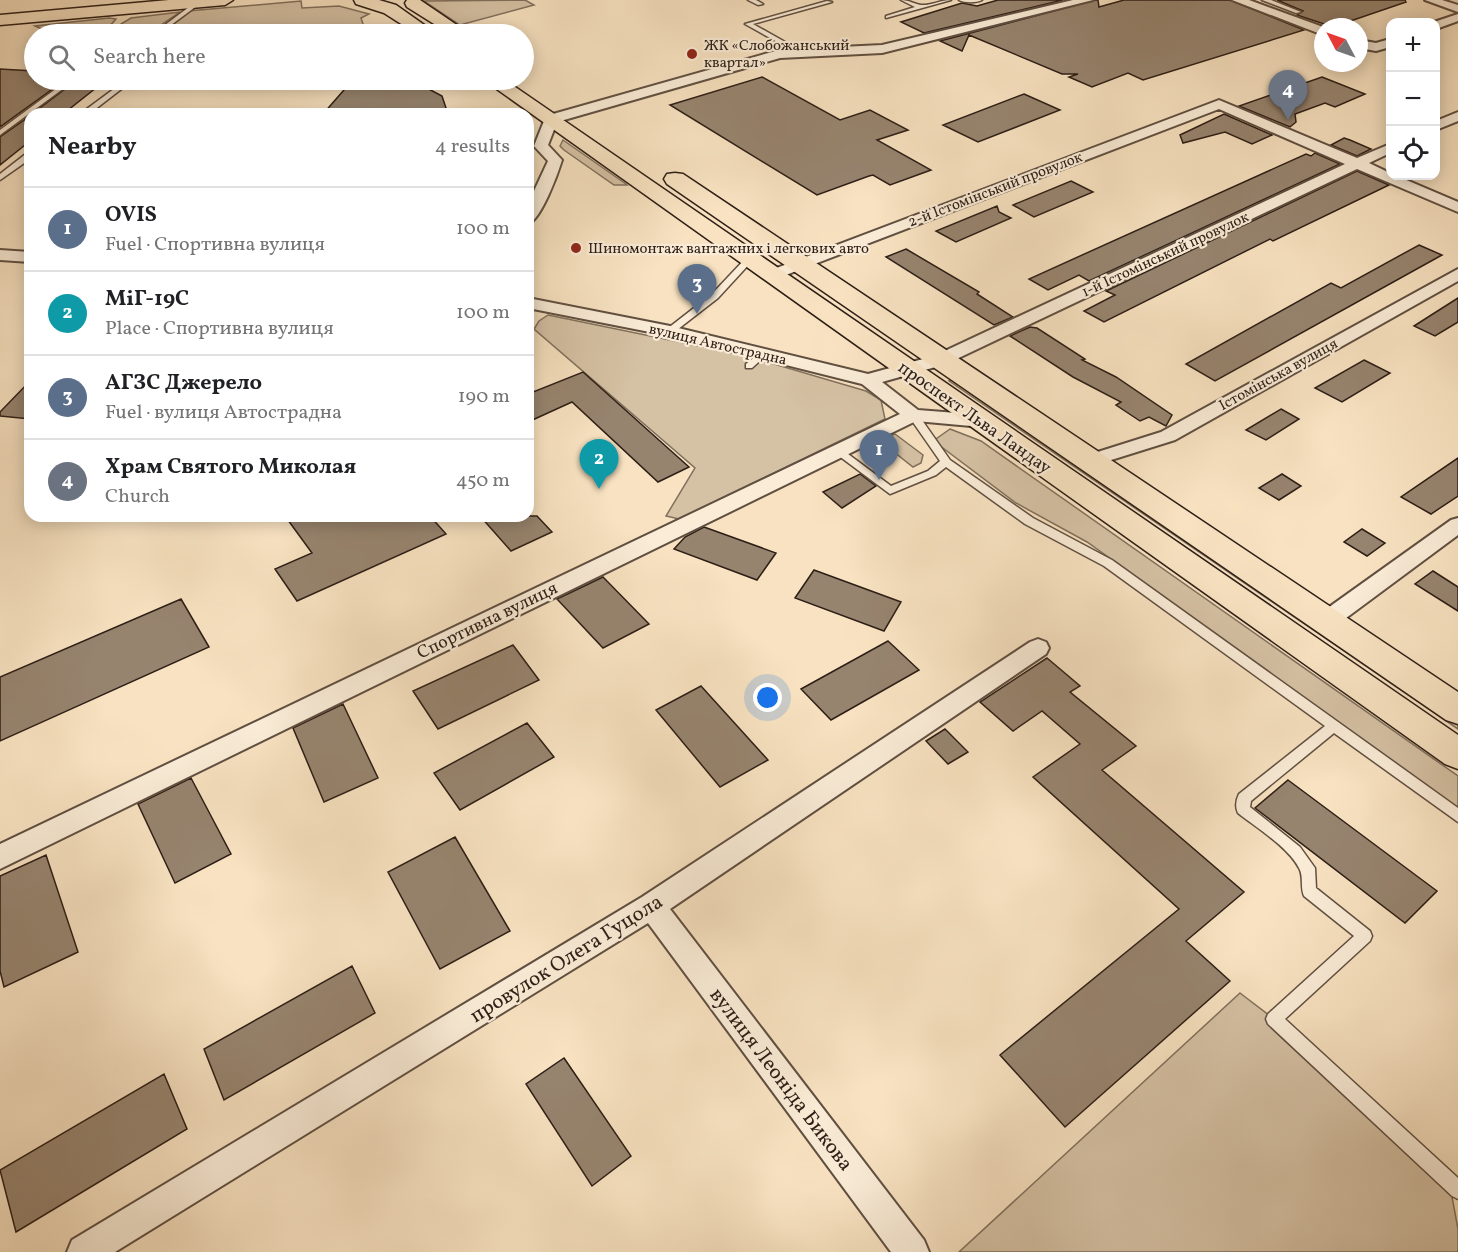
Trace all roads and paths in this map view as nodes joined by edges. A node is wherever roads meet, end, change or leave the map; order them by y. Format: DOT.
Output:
graph roads {
  1 [pos="225,0"];
  2 [pos="362,0"];
  3 [pos="751,0"];
  4 [pos="904,0"];
  5 [pos="948,0"];
  6 [pos="962,0"];
  7 [pos="979,0"];
  8 [pos="1087,0"];
  9 [pos="1238,0"];
  10 [pos="1265,0"];
  11 [pos="1431,0"];
  12 [pos="199,2"];
  13 [pos="401,2"];
  14 [pos="829,2"];
  15 [pos="760,4"];
  16 [pos="921,7"];
  17 [pos="1458,9"];
  18 [pos="1298,12"];
  19 [pos="888,17"];
  20 [pos="1458,17"];
  21 [pos="0,20"];
  22 [pos="169,24"];
  23 [pos="420,24"];
  24 [pos="442,24"];
  25 [pos="1440,24"];
  26 [pos="1314,29"];
  27 [pos="1386,44"];
  28 [pos="1368,45"];
  29 [pos="799,52"];
  30 [pos="58,90"];
  31 [pos="116,90"];
  32 [pos="516,90"];
  33 [pos="34,108"];
  34 [pos="92,108"];
  35 [pos="560,109"];
  36 [pos="24,115"];
  37 [pos="1458,116"];
  38 [pos="1440,124"];
  39 [pos="0,133"];
  40 [pos="1386,150"];
  41 [pos="24,160"];
  42 [pos="1357,164"];
  43 [pos="0,178"];
  44 [pos="534,207"];
  45 [pos="1458,207"];
  46 [pos="0,255"];
  47 [pos="24,257"];
  48 [pos="749,260"];
  49 [pos="800,264"];
  50 [pos="1458,274"];
  51 [pos="772,275"];
  52 [pos="534,304"];
  53 [pos="670,331"];
  54 [pos="762,354"];
  55 [pos="940,360"];
  56 [pos="749,366"];
  57 [pos="907,371"];
  58 [pos="868,380"];
  59 [pos="913,415"];
  60 [pos="982,421"];
  61 [pos="836,450"];
  62 [pos="1092,460"];
  63 [pos="946,462"];
  64 [pos="1458,525"];
  65 [pos="1326,621"];
  66 [pos="1038,648"];
  67 [pos="1458,710"];
  68 [pos="1334,727"];
  69 [pos="1458,754"];
  70 [pos="1458,816"];
  71 [pos="0,857"];
  72 [pos="652,906"];
  73 [pos="1458,1190"];
  74 [pos="84,1252"];
  75 [pos="912,1252"];
  1 -- 12 [label="main road"];
  2 -- 13 [label="main road"];
  3 -- 15 [label="lane"];
  4 -- 16 [label="lane"];
  5 -- 16 [label="lane"];
  6 -- 7 [label="lane"];
  8 -- 29 [label="street"];
  9 -- 26 [label="street"];
  10 -- 18 [label="lane"];
  11 -- 17 [label="street"];
  12 -- 21 [label="main road"];
  12 -- 22 [label="lane"];
  13 -- 23 [label="main road"];
  13 -- 24 [label="main road"];
  14 -- 29 [label="lane"];
  16 -- 19 [label="lane"];
  20 -- 25 [label="street"];
  27 -- 28 [label="street"];
  29 -- 35 [label="street"];
  30 -- 33 [label="lane"];
  31 -- 34 [label="lane"];
  32 -- 35 [label="main road, проспект Льва Ландау"];
  35 -- 44 [label="street"];
  35 -- 48 [label="main road, проспект Льва Ландау"];
  35 -- 49 [label="main road, проспект Льва Ландау"];
  36 -- 39 [label="lane"];
  37 -- 38 [label="street"];
  40 -- 42 [label="street, 1-й Істомінський провулок"];
  41 -- 43 [label="lane"];
  42 -- 45 [label="street"];
  42 -- 49 [label="street, 2-й Істомінський провулок"];
  42 -- 55 [label="street, 1-й Істомінський провулок"];
  46 -- 47 [label="street"];
  48 -- 51 [label="main road, проспект Льва Ландау"];
  48 -- 53 [label="lane"];
  49 -- 51 [label="street, 2-й Істомінський провулок"];
  49 -- 55 [label="main road, проспект Льва Ландау"];
  50 -- 62 [label="street, Істомінська вулиця"];
  51 -- 57 [label="main road, проспект Льва Ландау"];
  52 -- 53 [label="street, вулиця Автострадна"];
  53 -- 54 [label="street, вулиця Автострадна"];
  54 -- 56 [label="lane"];
  54 -- 58 [label="street, вулиця Автострадна"];
  55 -- 57 [label="street, 1-й Істомінський провулок"];
  55 -- 62 [label="main road, проспект Льва Ландау"];
  57 -- 58 [label="street, вулиця Автострадна"];
  57 -- 60 [label="main road, проспект Льва Ландау"];
  58 -- 59 [label="street"];
  59 -- 60 [label="street, Спортивна вулиця"];
  59 -- 61 [label="street, Спортивна вулиця"];
  59 -- 63 [label="lane"];
  60 -- 69 [label="main road, проспект Льва Ландау"];
  61 -- 63 [label="lane"];
  61 -- 71 [label="street, Спортивна вулиця"];
  62 -- 65 [label="main road, проспект Льва Ландау"];
  63 -- 68 [label="lane"];
  64 -- 65 [label="street"];
  65 -- 67 [label="main road, проспект Льва Ландау"];
  66 -- 72 [label="street, провулок Олега Гуцола"];
  68 -- 70 [label="lane"];
  68 -- 73 [label="lane"];
  72 -- 74 [label="street, провулок Олега Гуцола"];
  72 -- 75 [label="street, вулиця Леоніда Бикова"];
}
